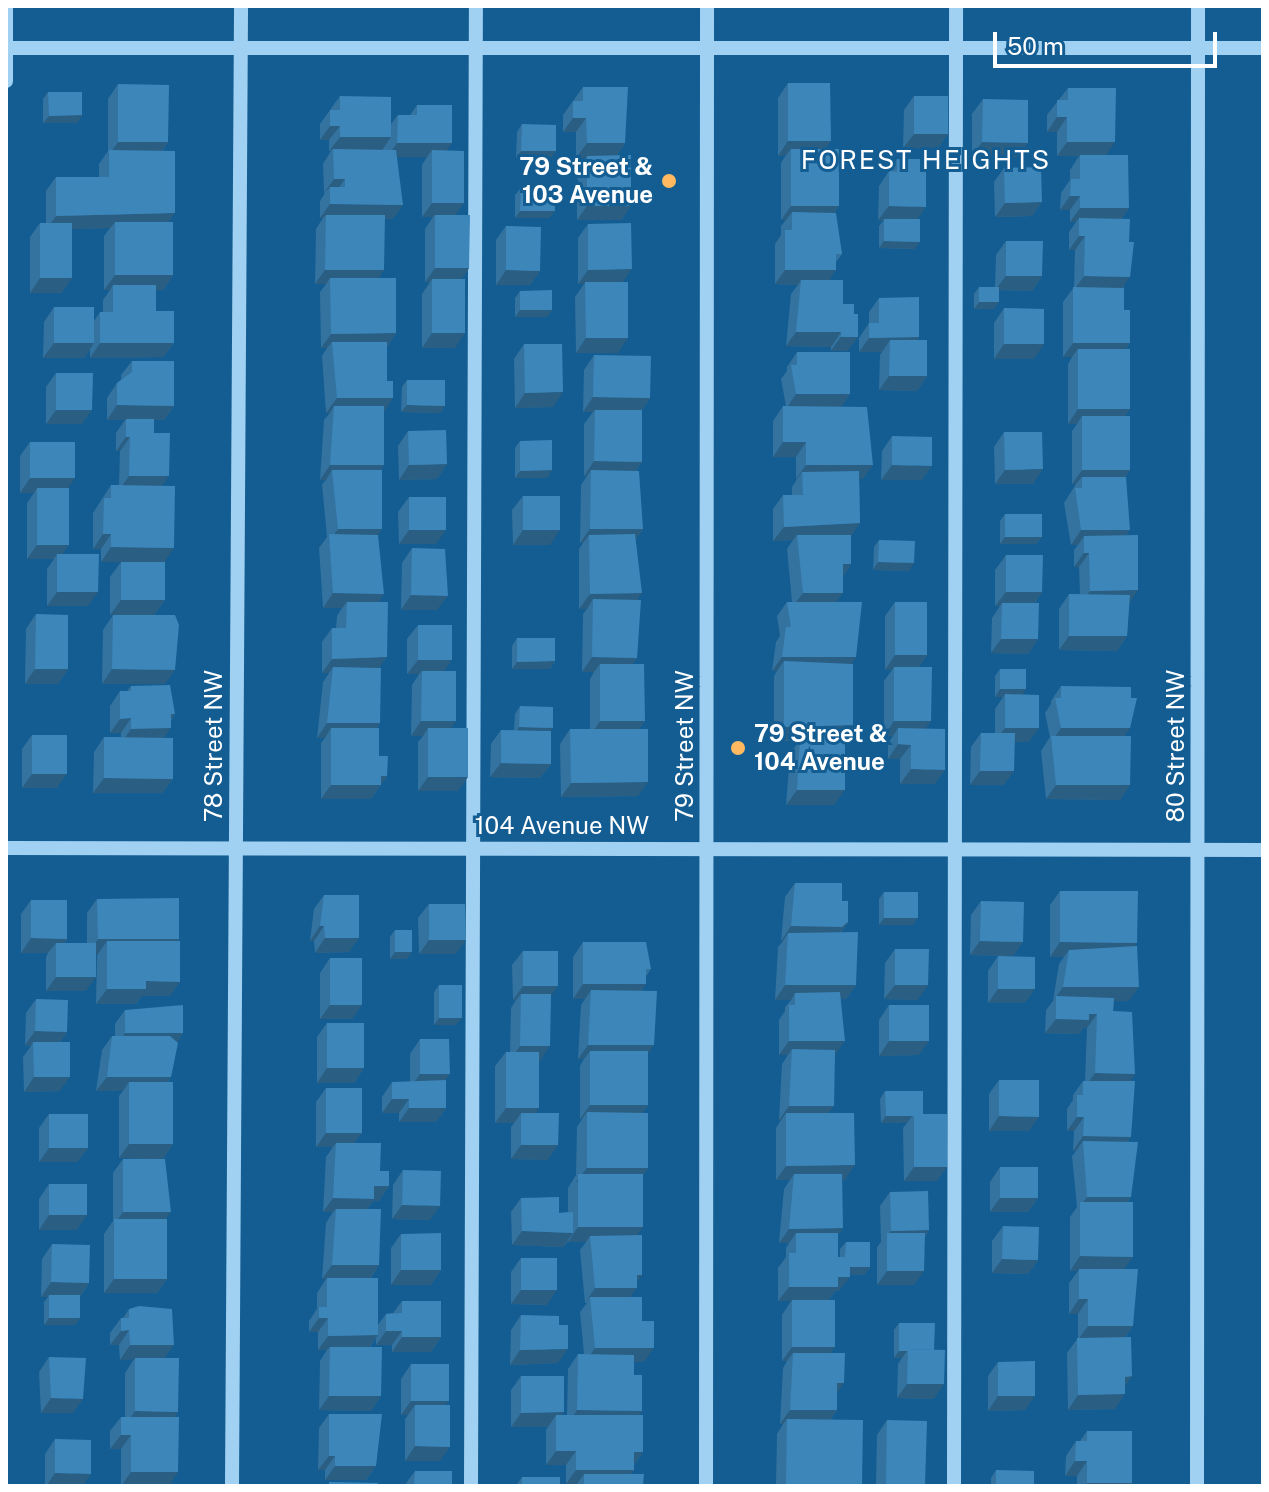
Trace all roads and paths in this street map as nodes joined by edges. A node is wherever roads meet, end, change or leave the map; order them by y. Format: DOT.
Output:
graph roads {
  1 [pos="6,6"];
  2 [pos="241,6"];
  3 [pos="476,6"];
  4 [pos="707,6"];
  5 [pos="956,6"];
  6 [pos="1198,6"];
  7 [pos="476,46"];
  8 [pos="707,46"];
  9 [pos="956,47"];
  10 [pos="6,48"];
  11 [pos="240,48"];
  12 [pos="1198,48"];
  13 [pos="1263,48"];
  14 [pos="6,81"];
  15 [pos="6,848"];
  16 [pos="473,848"];
  17 [pos="707,848"];
  18 [pos="235,849"];
  19 [pos="1263,850"];
  20 [pos="956,851"];
  21 [pos="1198,851"];
  22 [pos="232,1486"];
  23 [pos="471,1486"];
  24 [pos="706,1486"];
  25 [pos="954,1486"];
  26 [pos="1197,1486"];
  1 -- 10 [label="street"];
  2 -- 11 [label="street, 78 Street NW"];
  3 -- 7 [label="street"];
  4 -- 8 [label="street, 79 Street NW"];
  5 -- 9 [label="street"];
  6 -- 12 [label="street, 80 Street NW"];
  7 -- 8 [label="street"];
  7 -- 11 [label="street"];
  7 -- 16 [label="street"];
  8 -- 9 [label="street"];
  8 -- 17 [label="street, 79 Street NW"];
  9 -- 12 [label="street"];
  9 -- 20 [label="street"];
  10 -- 11 [label="street"];
  10 -- 14 [label="street"];
  11 -- 18 [label="street, 78 Street NW"];
  12 -- 13 [label="street"];
  12 -- 21 [label="street, 80 Street NW"];
  15 -- 18 [label="street, 104 Avenue NW"];
  16 -- 17 [label="street, 104 Avenue NW"];
  16 -- 18 [label="street, 104 Avenue NW"];
  16 -- 23 [label="street"];
  17 -- 20 [label="street, 104 Avenue NW"];
  17 -- 24 [label="street, 79 Street NW"];
  18 -- 22 [label="street, 78 Street NW"];
  19 -- 21 [label="street, 104 Avenue NW"];
  20 -- 21 [label="street, 104 Avenue NW"];
  20 -- 25 [label="street"];
  21 -- 26 [label="street, 80 Street NW"];
}
